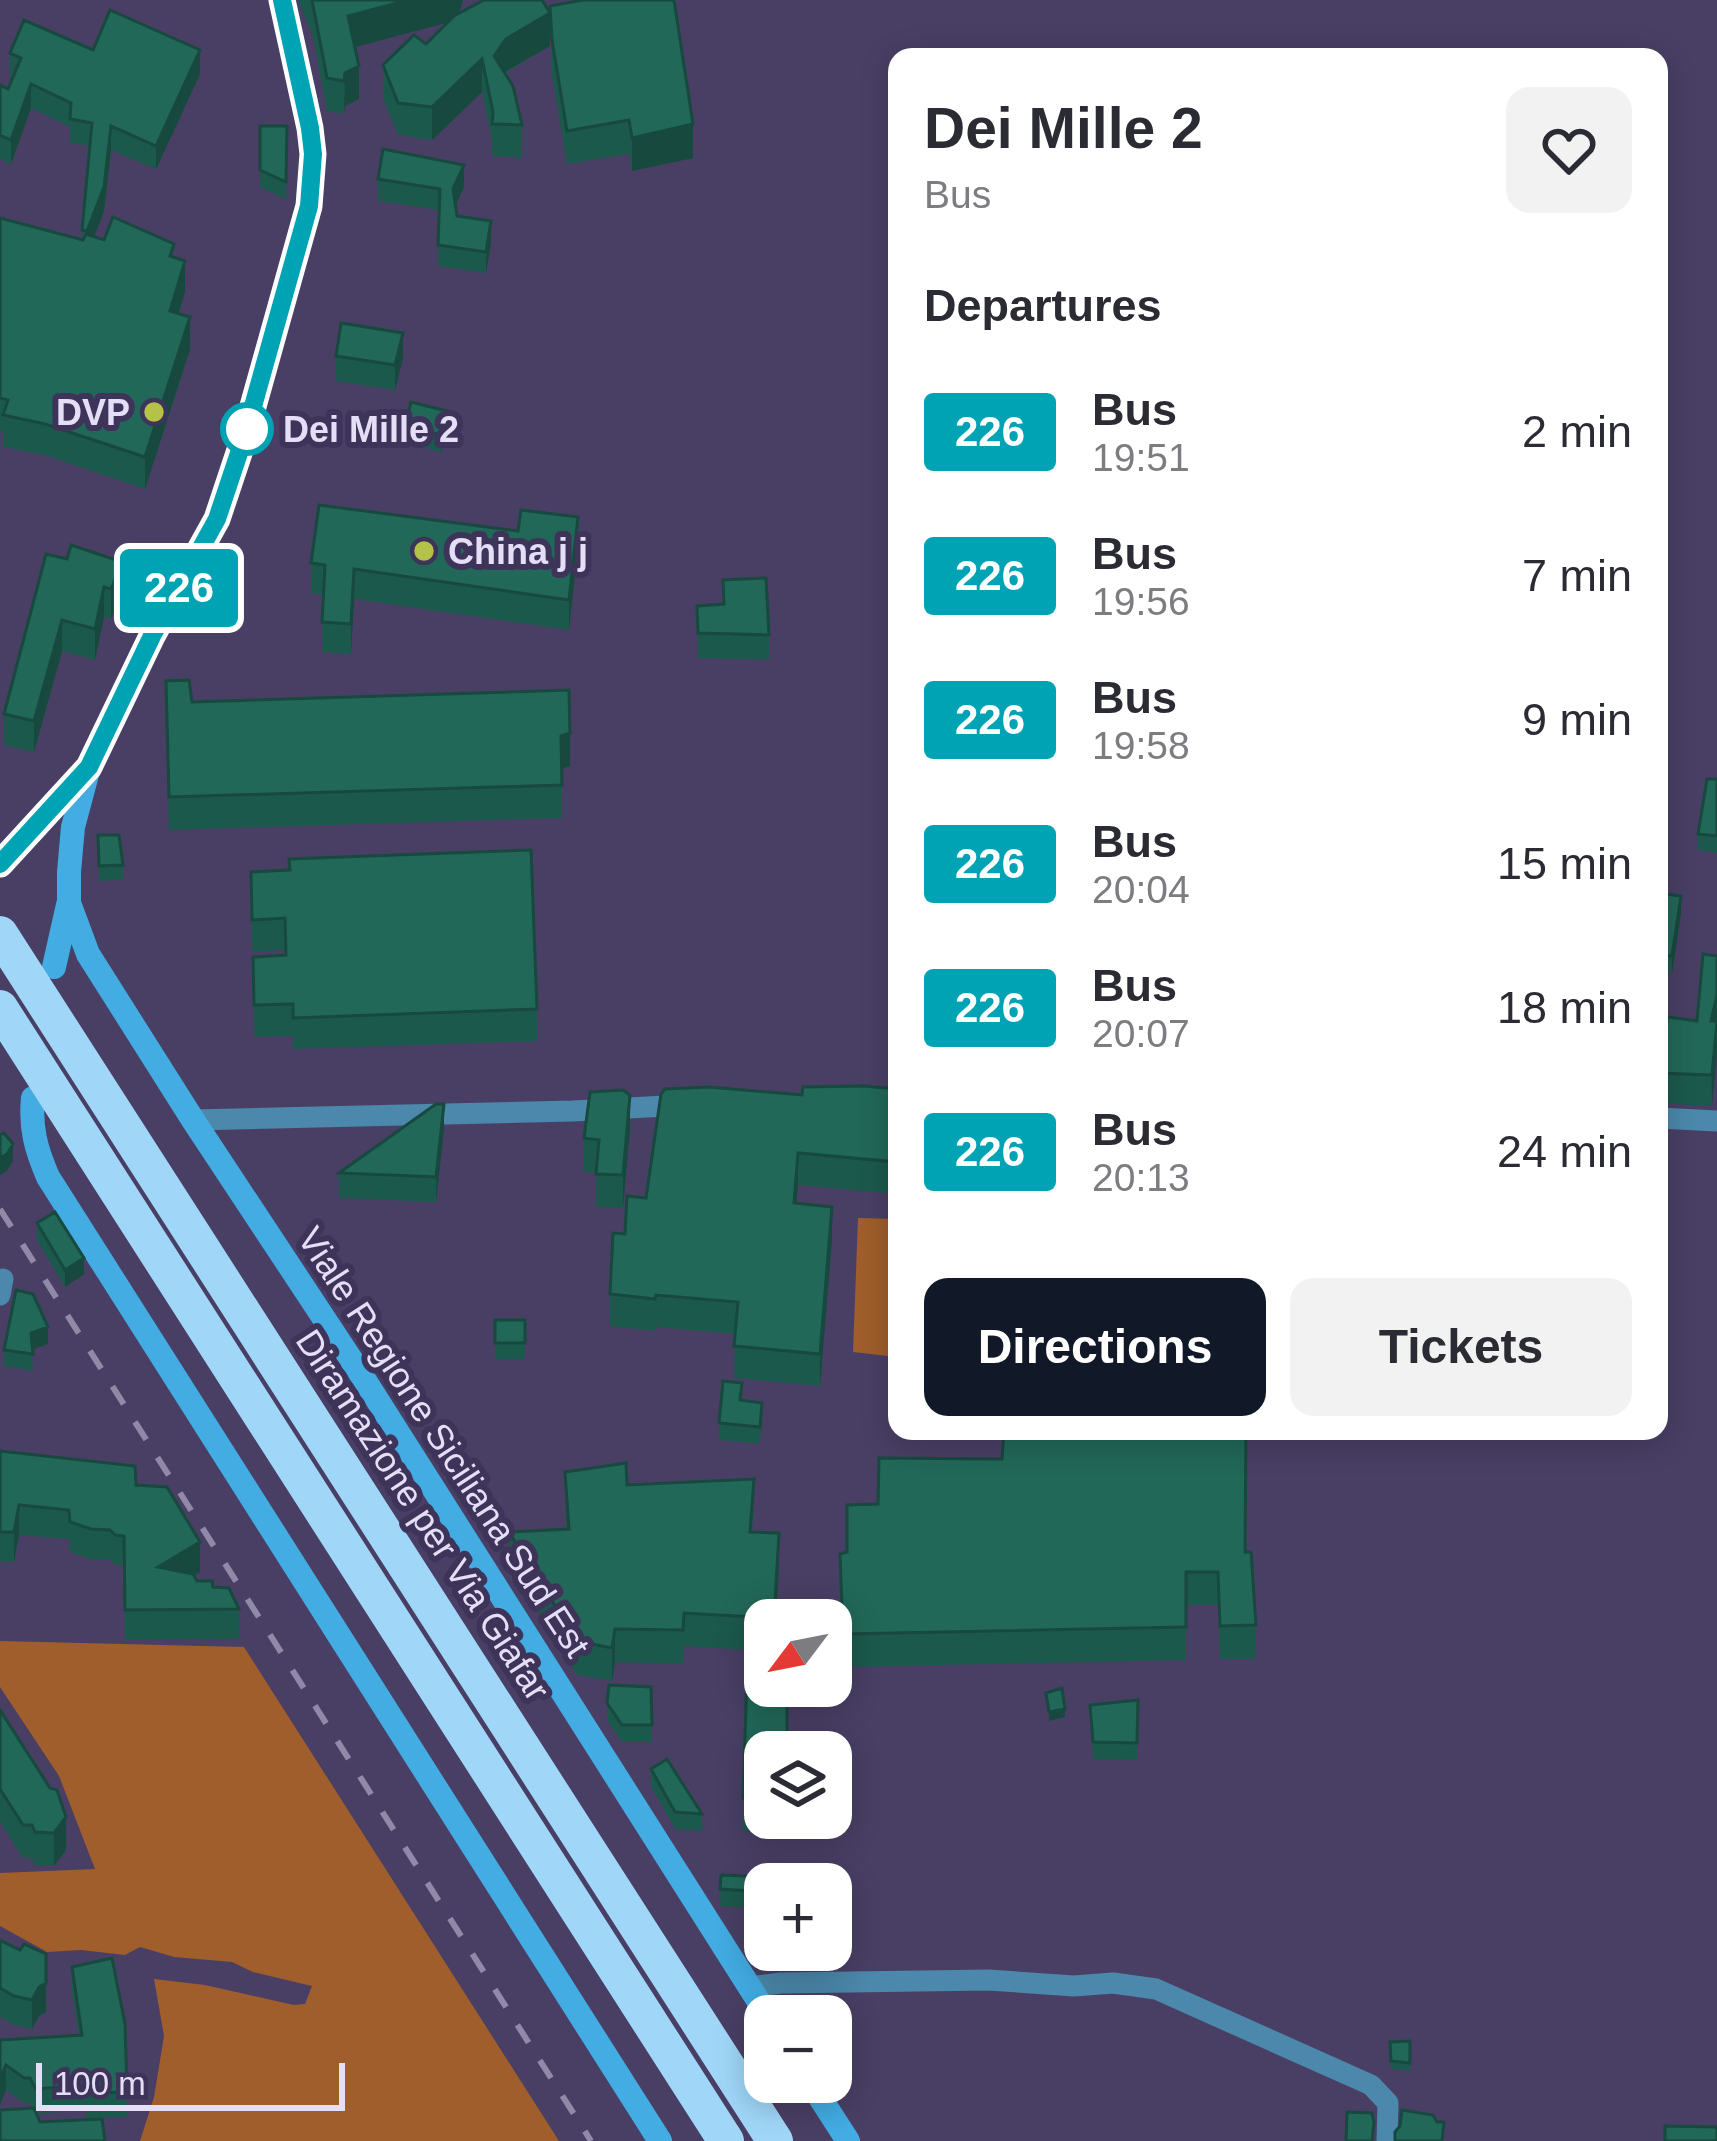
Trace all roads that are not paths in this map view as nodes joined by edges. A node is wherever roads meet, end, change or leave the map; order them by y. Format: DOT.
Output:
graph roads {
  1 [pos="282,0"];
  2 [pos="89,767"];
  3 [pos="0,864"];
  4 [pos="69,903"];
  5 [pos="0,934"];
  6 [pos="54,968"];
  7 [pos="0,1008"];
  8 [pos="33,1097"];
  9 [pos="708,1104"];
  10 [pos="1668,1118"];
  11 [pos="193,1120"];
  12 [pos="1717,1121"];
  13 [pos="749,1987"];
  14 [pos="754,1995"];
  15 [pos="824,2103"];
  16 [pos="660,2141"];
  17 [pos="726,2141"];
  18 [pos="775,2141"];
  19 [pos="848,2141"];
  20 [pos="1387,2141"];
  1 -- 2 [label="street"];
  2 -- 3 [label="street"];
  2 -- 4 [label="street, Viale Regione Siciliana Sud Est"];
  4 -- 6 [label="street, Viale Regione Siciliana Sud Est"];
  4 -- 11 [label="street, Viale Regione Siciliana Sud Est"];
  5 -- 18 [label="highway, Diramazione per Via Giafar"];
  7 -- 17 [label="highway"];
  8 -- 16 [label="street"];
  9 -- 11 [label="street"];
  10 -- 12 [label="street"];
  11 -- 13 [label="street, Viale Regione Siciliana Sud Est"];
  13 -- 14 [label="street, Viale Regione Siciliana Sud Est"];
  13 -- 20 [label="street"];
  15 -- 19 [label="street"];
}
